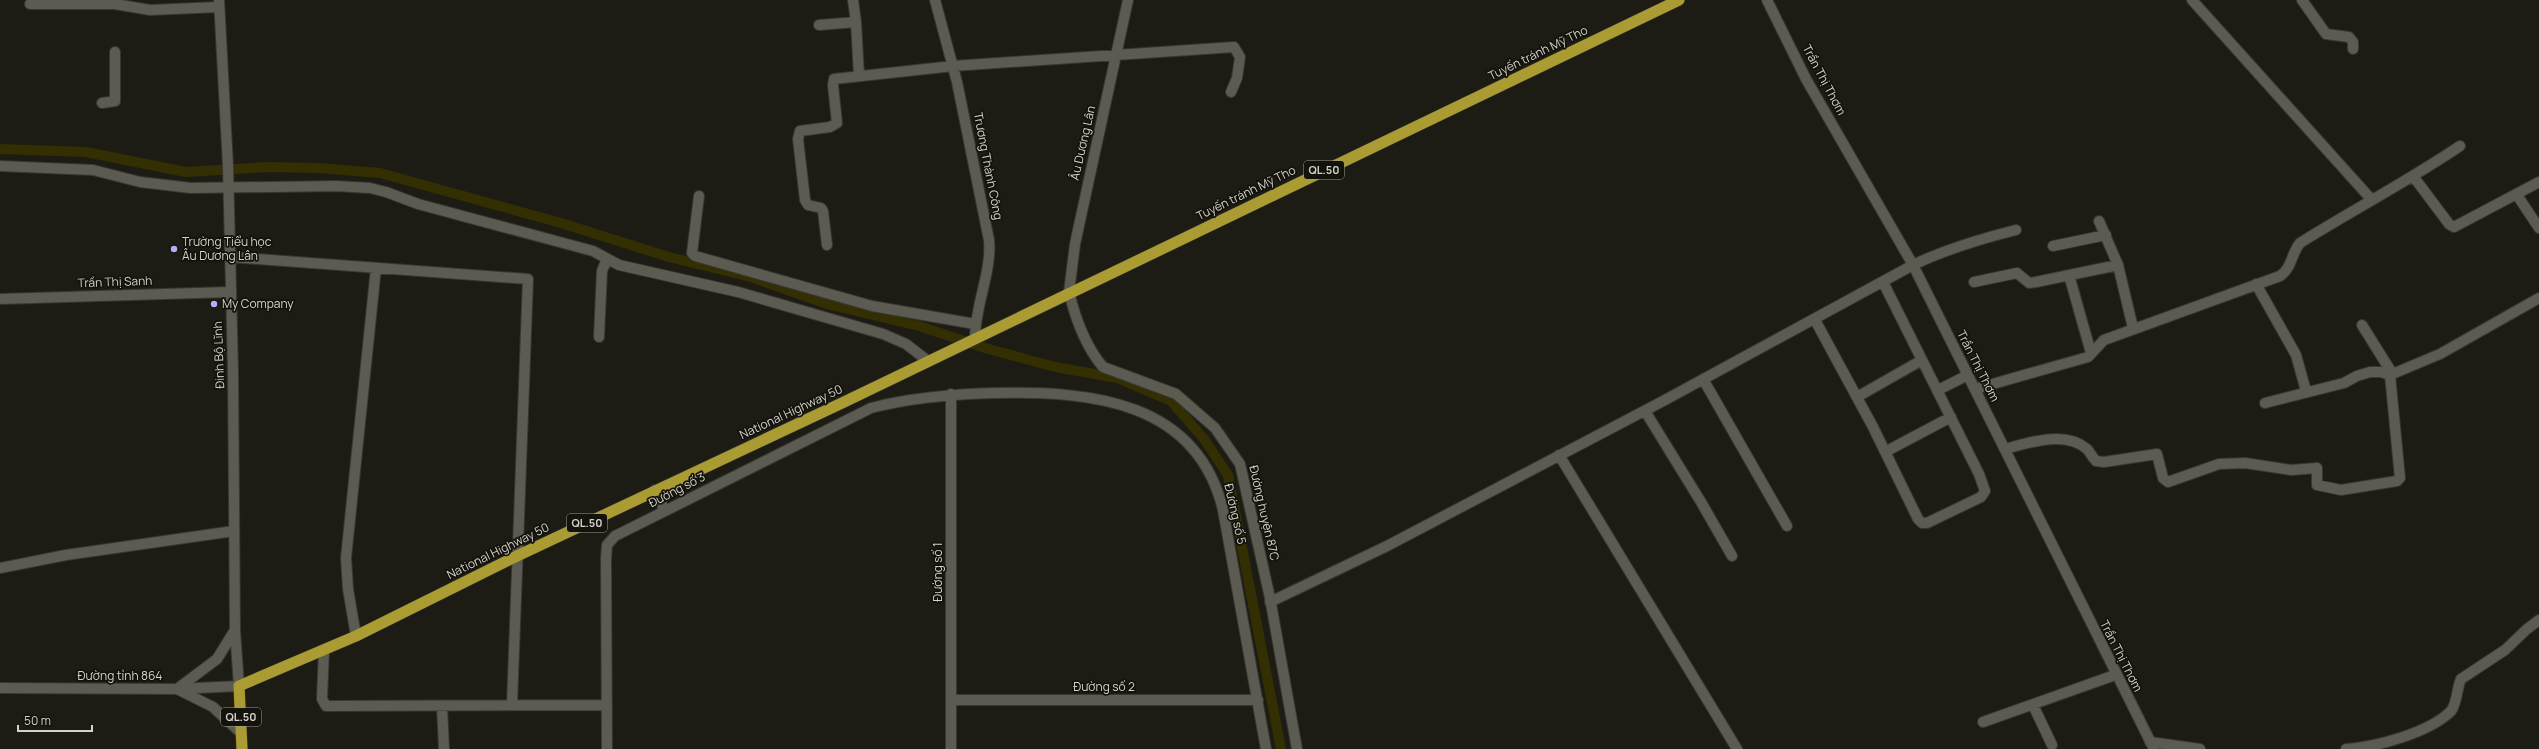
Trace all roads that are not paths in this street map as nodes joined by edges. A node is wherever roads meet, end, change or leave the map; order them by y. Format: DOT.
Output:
graph roads {
  1 [pos="853,0"];
  2 [pos="935,0"];
  3 [pos="1128,0"];
  4 [pos="1679,0"];
  5 [pos="1767,0"];
  6 [pos="2192,0"];
  7 [pos="2302,0"];
  8 [pos="30,4"];
  9 [pos="219,4"];
  10 [pos="856,22"];
  11 [pos="819,25"];
  12 [pos="2353,49"];
  13 [pos="115,52"];
  14 [pos="1116,54"];
  15 [pos="953,66"];
  16 [pos="859,76"];
  17 [pos="1231,92"];
  18 [pos="102,103"];
  19 [pos="2460,146"];
  20 [pos="0,166"];
  21 [pos="2412,178"];
  22 [pos="2539,182"];
  23 [pos="228,185"];
  24 [pos="2517,195"];
  25 [pos="699,196"];
  26 [pos="2371,199"];
  27 [pos="2099,221"];
  28 [pos="2539,228"];
  29 [pos="2016,230"];
  30 [pos="2106,235"];
  31 [pos="828,245"];
  32 [pos="2052,246"];
  33 [pos="230,257"];
  34 [pos="606,259"];
  35 [pos="2118,265"];
  36 [pos="1910,267"];
  37 [pos="376,268"];
  38 [pos="2069,275"];
  39 [pos="1882,282"];
  40 [pos="1974,282"];
  41 [pos="2256,284"];
  42 [pos="230,292"];
  43 [pos="1069,292"];
  44 [pos="2539,298"];
  45 [pos="0,299"];
  46 [pos="1815,320"];
  47 [pos="975,324"];
  48 [pos="2362,325"];
  49 [pos="2133,328"];
  50 [pos="599,336"];
  51 [pos="972,340"];
  52 [pos="2092,353"];
  53 [pos="930,359"];
  54 [pos="1922,360"];
  55 [pos="2391,374"];
  56 [pos="1966,376"];
  57 [pos="1703,379"];
  58 [pos="1940,389"];
  59 [pos="1975,389"];
  60 [pos="2306,391"];
  61 [pos="951,394"];
  62 [pos="1857,397"];
  63 [pos="842,403"];
  64 [pos="2265,403"];
  65 [pos="1644,411"];
  66 [pos="1952,417"];
  67 [pos="848,418"];
  68 [pos="2005,449"];
  69 [pos="1885,452"];
  70 [pos="1559,455"];
  71 [pos="655,490"];
  72 [pos="665,511"];
  73 [pos="1786,526"];
  74 [pos="234,531"];
  75 [pos="518,556"];
  76 [pos="1732,556"];
  77 [pos="0,568"];
  78 [pos="1270,602"];
  79 [pos="2539,620"];
  80 [pos="235,630"];
  81 [pos="356,636"];
  82 [pos="324,650"];
  83 [pos="2115,675"];
  84 [pos="239,686"];
  85 [pos="0,688"];
  86 [pos="177,689"];
  87 [pos="951,700"];
  88 [pos="1258,700"];
  89 [pos="512,704"];
  90 [pos="607,705"];
  91 [pos="2033,705"];
  92 [pos="442,706"];
  93 [pos="1982,722"];
  94 [pos="241,733"];
  95 [pos="2152,745"];
  96 [pos="2052,746"];
  97 [pos="242,749"];
  98 [pos="444,749"];
  99 [pos="607,749"];
  100 [pos="951,749"];
  101 [pos="1266,749"];
  102 [pos="1297,749"];
  103 [pos="1737,749"];
  104 [pos="2200,749"];
  105 [pos="2346,749"];
  1 -- 10 [label="street"];
  2 -- 15 [label="street, Trương Thành Công"];
  3 -- 14 [label="street, Âu Dương Lân"];
  4 -- 43 [label="highway, Tuyến tránh Mỹ Tho / QL.50"];
  5 -- 36 [label="street, Trần Thị Thơm"];
  6 -- 26 [label="street"];
  7 -- 12 [label="street"];
  8 -- 9 [label="street"];
  9 -- 23 [label="street, Đinh Bộ Lĩnh"];
  10 -- 11 [label="street"];
  10 -- 16 [label="street"];
  13 -- 18 [label="street"];
  14 -- 15 [label="street"];
  14 -- 17 [label="street"];
  14 -- 43 [label="street, Âu Dương Lân"];
  15 -- 16 [label="street"];
  15 -- 47 [label="street, Trương Thành Công"];
  16 -- 31 [label="street"];
  19 -- 21 [label="street"];
  20 -- 23 [label="street"];
  21 -- 24 [label="street"];
  21 -- 26 [label="street"];
  22 -- 24 [label="street"];
  23 -- 33 [label="street, Đinh Bộ Lĩnh"];
  23 -- 34 [label="street"];
  24 -- 28 [label="street"];
  25 -- 47 [label="street"];
  26 -- 41 [label="street"];
  27 -- 30 [label="street"];
  29 -- 36 [label="street"];
  30 -- 32 [label="street"];
  30 -- 35 [label="street"];
  33 -- 37 [label="street"];
  33 -- 42 [label="street, Đinh Bộ Lĩnh"];
  34 -- 50 [label="street"];
  34 -- 53 [label="street"];
  35 -- 38 [label="street"];
  35 -- 49 [label="street"];
  36 -- 39 [label="street"];
  36 -- 56 [label="street, Trần Thị Thơm"];
  37 -- 75 [label="street"];
  37 -- 81 [label="street"];
  38 -- 40 [label="street"];
  38 -- 52 [label="street"];
  39 -- 46 [label="street"];
  39 -- 54 [label="street"];
  41 -- 49 [label="street"];
  41 -- 60 [label="street"];
  42 -- 45 [label="street, Trần Thị Sanh"];
  42 -- 74 [label="street, Đinh Bộ Lĩnh"];
  43 -- 51 [label="highway, Tuyến tránh Mỹ Tho / QL.50"];
  43 -- 78 [label="street, Đường huyện 87C"];
  44 -- 55 [label="street"];
  46 -- 57 [label="street"];
  46 -- 62 [label="street"];
  47 -- 51 [label="street, Trương Thành Công"];
  48 -- 55 [label="street"];
  49 -- 52 [label="street"];
  51 -- 53 [label="highway, Tuyến tránh Mỹ Tho / QL.50"];
  52 -- 59 [label="street"];
  53 -- 63 [label="highway, National Highway 50 / QL.50"];
  54 -- 58 [label="street"];
  54 -- 62 [label="street"];
  55 -- 60 [label="street"];
  55 -- 68 [label="street"];
  56 -- 58 [label="street"];
  56 -- 59 [label="street, Trần Thị Thơm"];
  57 -- 65 [label="street"];
  57 -- 73 [label="street"];
  58 -- 66 [label="street"];
  59 -- 68 [label="street, Trần Thị Thơm"];
  60 -- 64 [label="street"];
  61 -- 67 [label="street, Đường số 3"];
  61 -- 87 [label="street, Đường số 1"];
  61 -- 88 [label="street, Đường số 5"];
  62 -- 69 [label="street"];
  63 -- 67 [label="street"];
  63 -- 71 [label="highway, National Highway 50 / QL.50"];
  65 -- 70 [label="street"];
  65 -- 76 [label="street"];
  66 -- 69 [label="street"];
  66 -- 69 [label="street"];
  67 -- 72 [label="street, Đường số 3"];
  68 -- 83 [label="street, Trần Thị Thơm"];
  70 -- 78 [label="street"];
  70 -- 103 [label="street"];
  71 -- 72 [label="street"];
  71 -- 75 [label="highway, National Highway 50 / QL.50"];
  72 -- 90 [label="street, Đường số 3"];
  74 -- 77 [label="street"];
  74 -- 80 [label="street, Đinh Bộ Lĩnh"];
  75 -- 81 [label="highway, National Highway 50 / QL.50"];
  75 -- 89 [label="street"];
  78 -- 102 [label="street, Đường huyện 87C"];
  79 -- 105 [label="street"];
  80 -- 84 [label="street, Đinh Bộ Lĩnh"];
  80 -- 86 [label="street"];
  81 -- 82 [label="highway, National Highway 50 / QL.50"];
  82 -- 84 [label="highway, National Highway 50 / QL.50"];
  82 -- 92 [label="street"];
  83 -- 91 [label="street"];
  83 -- 95 [label="street, Trần Thị Thơm"];
  84 -- 86 [label="street, Đường tỉnh 864"];
  84 -- 94 [label="highway, QL.50"];
  85 -- 86 [label="street, Đường tỉnh 864"];
  86 -- 94 [label="street"];
  87 -- 88 [label="street, Đường số 2"];
  87 -- 100 [label="street, Đường số 1"];
  88 -- 101 [label="street, Đường số 5"];
  89 -- 90 [label="street"];
  89 -- 92 [label="street"];
  90 -- 99 [label="street, Đường số 3"];
  91 -- 93 [label="street"];
  91 -- 96 [label="street"];
  92 -- 98 [label="street"];
  94 -- 97 [label="highway, QL.50"];
  95 -- 104 [label="street"];
}
